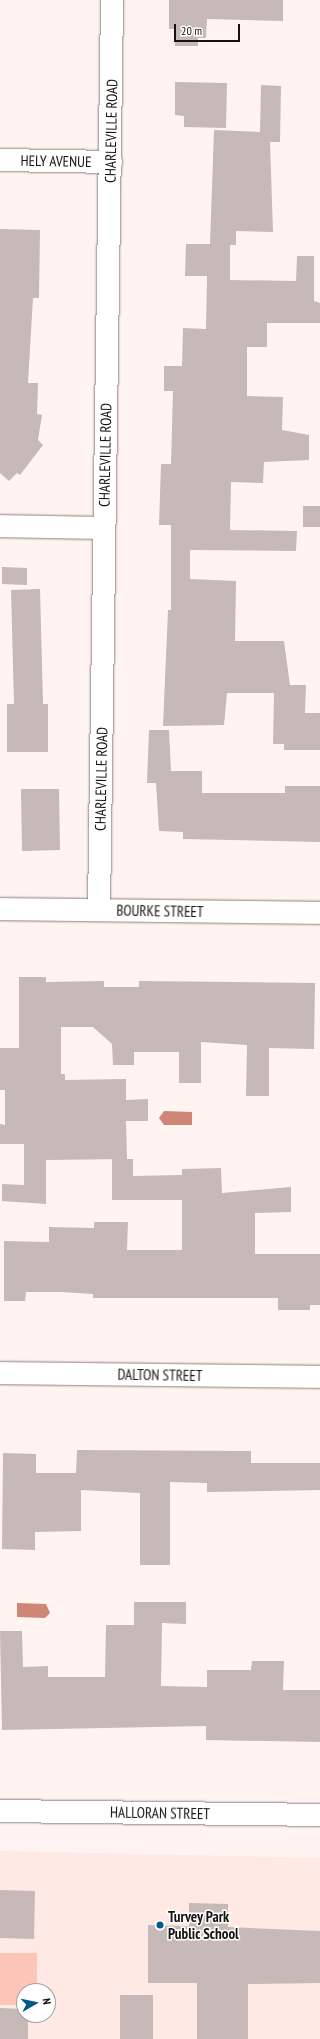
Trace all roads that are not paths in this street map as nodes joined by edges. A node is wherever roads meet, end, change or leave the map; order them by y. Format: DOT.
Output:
graph roads {
  1 [pos="112,0"];
  2 [pos="0,160"];
  3 [pos="111,162"];
  4 [pos="0,526"];
  5 [pos="104,528"];
  6 [pos="0,909"];
  7 [pos="99,910"];
  8 [pos="320,913"];
  9 [pos="0,1373"];
  10 [pos="320,1377"];
  11 [pos="0,1811"];
  12 [pos="320,1815"];
  1 -- 3 [label="street, CHARLEVILLE ROAD"];
  2 -- 3 [label="street, HELY AVENUE"];
  3 -- 5 [label="street, CHARLEVILLE ROAD"];
  4 -- 5 [label="street"];
  5 -- 7 [label="street, CHARLEVILLE ROAD"];
  6 -- 7 [label="street, BOURKE STREET"];
  7 -- 8 [label="street, BOURKE STREET"];
  9 -- 10 [label="street, DALTON STREET"];
  11 -- 12 [label="street, HALLORAN STREET"];
}
